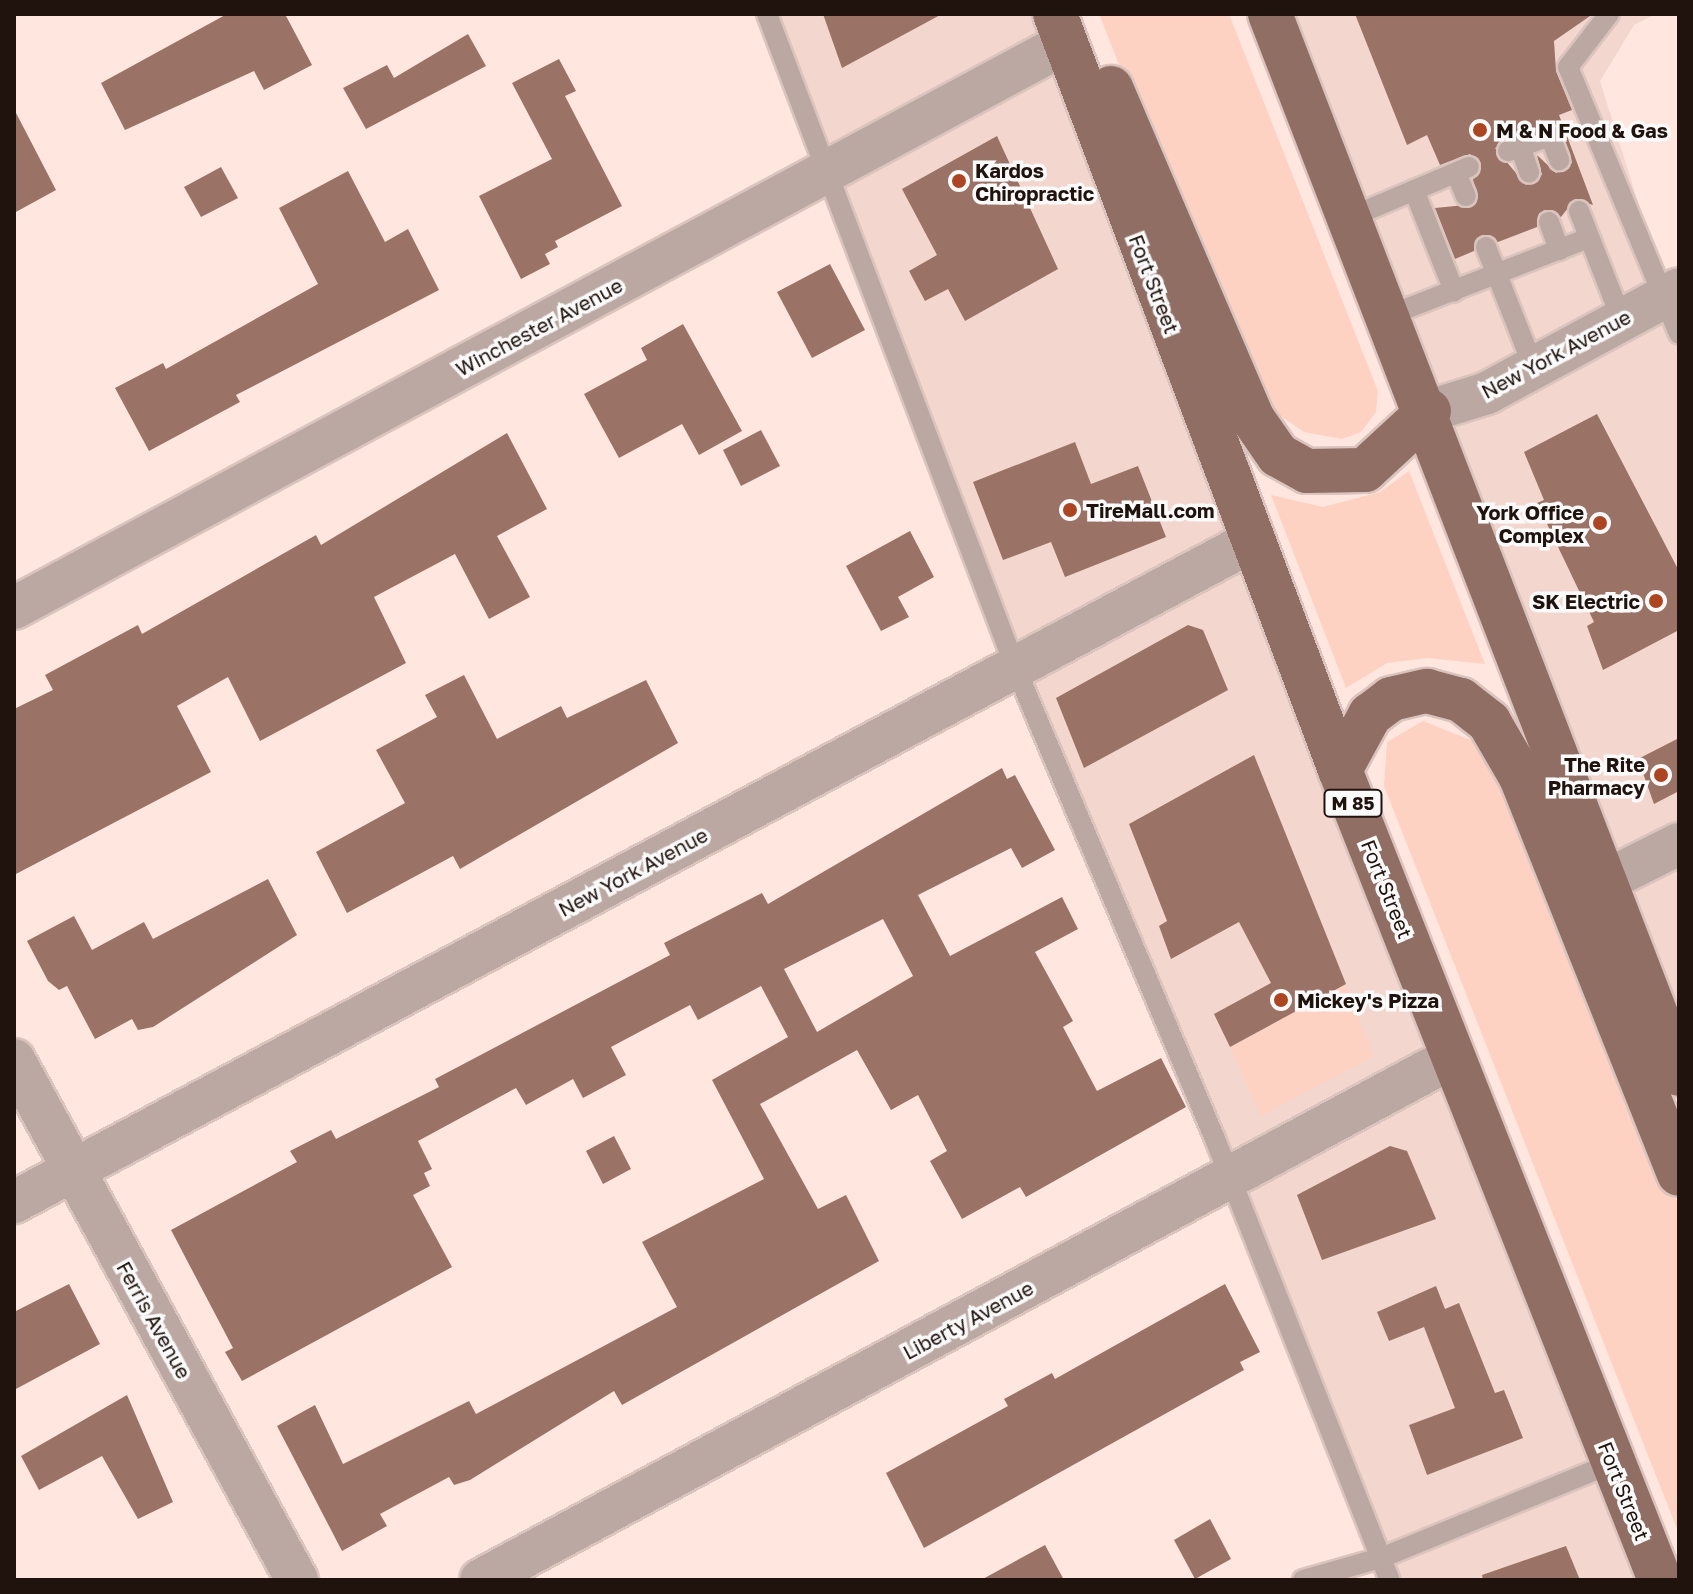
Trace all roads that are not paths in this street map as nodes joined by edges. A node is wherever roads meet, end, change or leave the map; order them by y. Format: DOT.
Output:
graph roads {
  1 [pos="767,14"];
  2 [pos="1270,14"];
  3 [pos="1609,14"];
  4 [pos="1059,27"];
  5 [pos="1559,160"];
  6 [pos="1529,172"];
  7 [pos="827,173"];
  8 [pos="1414,190"];
  9 [pos="1466,196"];
  10 [pos="1579,211"];
  11 [pos="1351,217"];
  12 [pos="1549,222"];
  13 [pos="1589,238"];
  14 [pos="1486,247"];
  15 [pos="1559,250"];
  16 [pos="1497,274"];
  17 [pos="1454,291"];
  18 [pos="1674,307"];
  19 [pos="1390,315"];
  20 [pos="1622,320"];
  21 [pos="1534,368"];
  22 [pos="1429,411"];
  23 [pos="1252,541"];
  24 [pos="14,608"];
  25 [pos="1016,669"];
  26 [pos="1340,770"];
  27 [pos="1679,844"];
  28 [pos="1603,882"];
  29 [pos="1453,1057"];
  30 [pos="14,1060"];
  31 [pos="1679,1074"];
  32 [pos="73,1171"];
  33 [pos="1679,1174"];
  34 [pos="1230,1180"];
  35 [pos="14,1202"];
  36 [pos="1613,1463"];
  37 [pos="1381,1558"];
  38 [pos="297,1580"];
  39 [pos="481,1580"];
  40 [pos="1303,1580"];
  41 [pos="1390,1580"];
  42 [pos="1660,1580"];
  1 -- 7 [label="lane"];
  2 -- 11 [label="main road"];
  3 -- 18 [label="lane"];
  4 -- 7 [label="street, Winchester Avenue"];
  4 -- 22 [label="main road"];
  4 -- 23 [label="main road, Fort Street / M 85"];
  5 -- 6 [label="lane"];
  7 -- 24 [label="street, Winchester Avenue"];
  7 -- 25 [label="lane"];
  8 -- 9 [label="lane"];
  8 -- 11 [label="lane"];
  8 -- 17 [label="lane"];
  10 -- 13 [label="lane"];
  11 -- 19 [label="main road"];
  12 -- 15 [label="lane"];
  13 -- 15 [label="lane"];
  13 -- 20 [label="lane"];
  14 -- 16 [label="lane"];
  15 -- 16 [label="lane"];
  16 -- 17 [label="lane"];
  16 -- 21 [label="lane"];
  17 -- 19 [label="lane"];
  18 -- 20 [label="street, New York Avenue"];
  19 -- 22 [label="main road"];
  20 -- 21 [label="street, New York Avenue"];
  21 -- 22 [label="street, New York Avenue"];
  22 -- 28 [label="main road"];
  23 -- 25 [label="street, New York Avenue"];
  23 -- 26 [label="main road, Fort Street / M 85"];
  25 -- 32 [label="street, New York Avenue"];
  25 -- 34 [label="lane"];
  26 -- 29 [label="main road, Fort Street / M 85"];
  26 -- 33 [label="main road"];
  27 -- 28 [label="street"];
  28 -- 31 [label="main road"];
  29 -- 34 [label="street, Liberty Avenue"];
  29 -- 36 [label="main road, Fort Street / M 85"];
  30 -- 32 [label="street, Ferris Avenue"];
  32 -- 35 [label="street, New York Avenue"];
  32 -- 38 [label="street, Ferris Avenue"];
  34 -- 37 [label="lane"];
  34 -- 39 [label="street, Liberty Avenue"];
  36 -- 37 [label="lane"];
  36 -- 42 [label="main road, Fort Street / M 85"];
  37 -- 40 [label="lane"];
  37 -- 41 [label="lane"];
}
